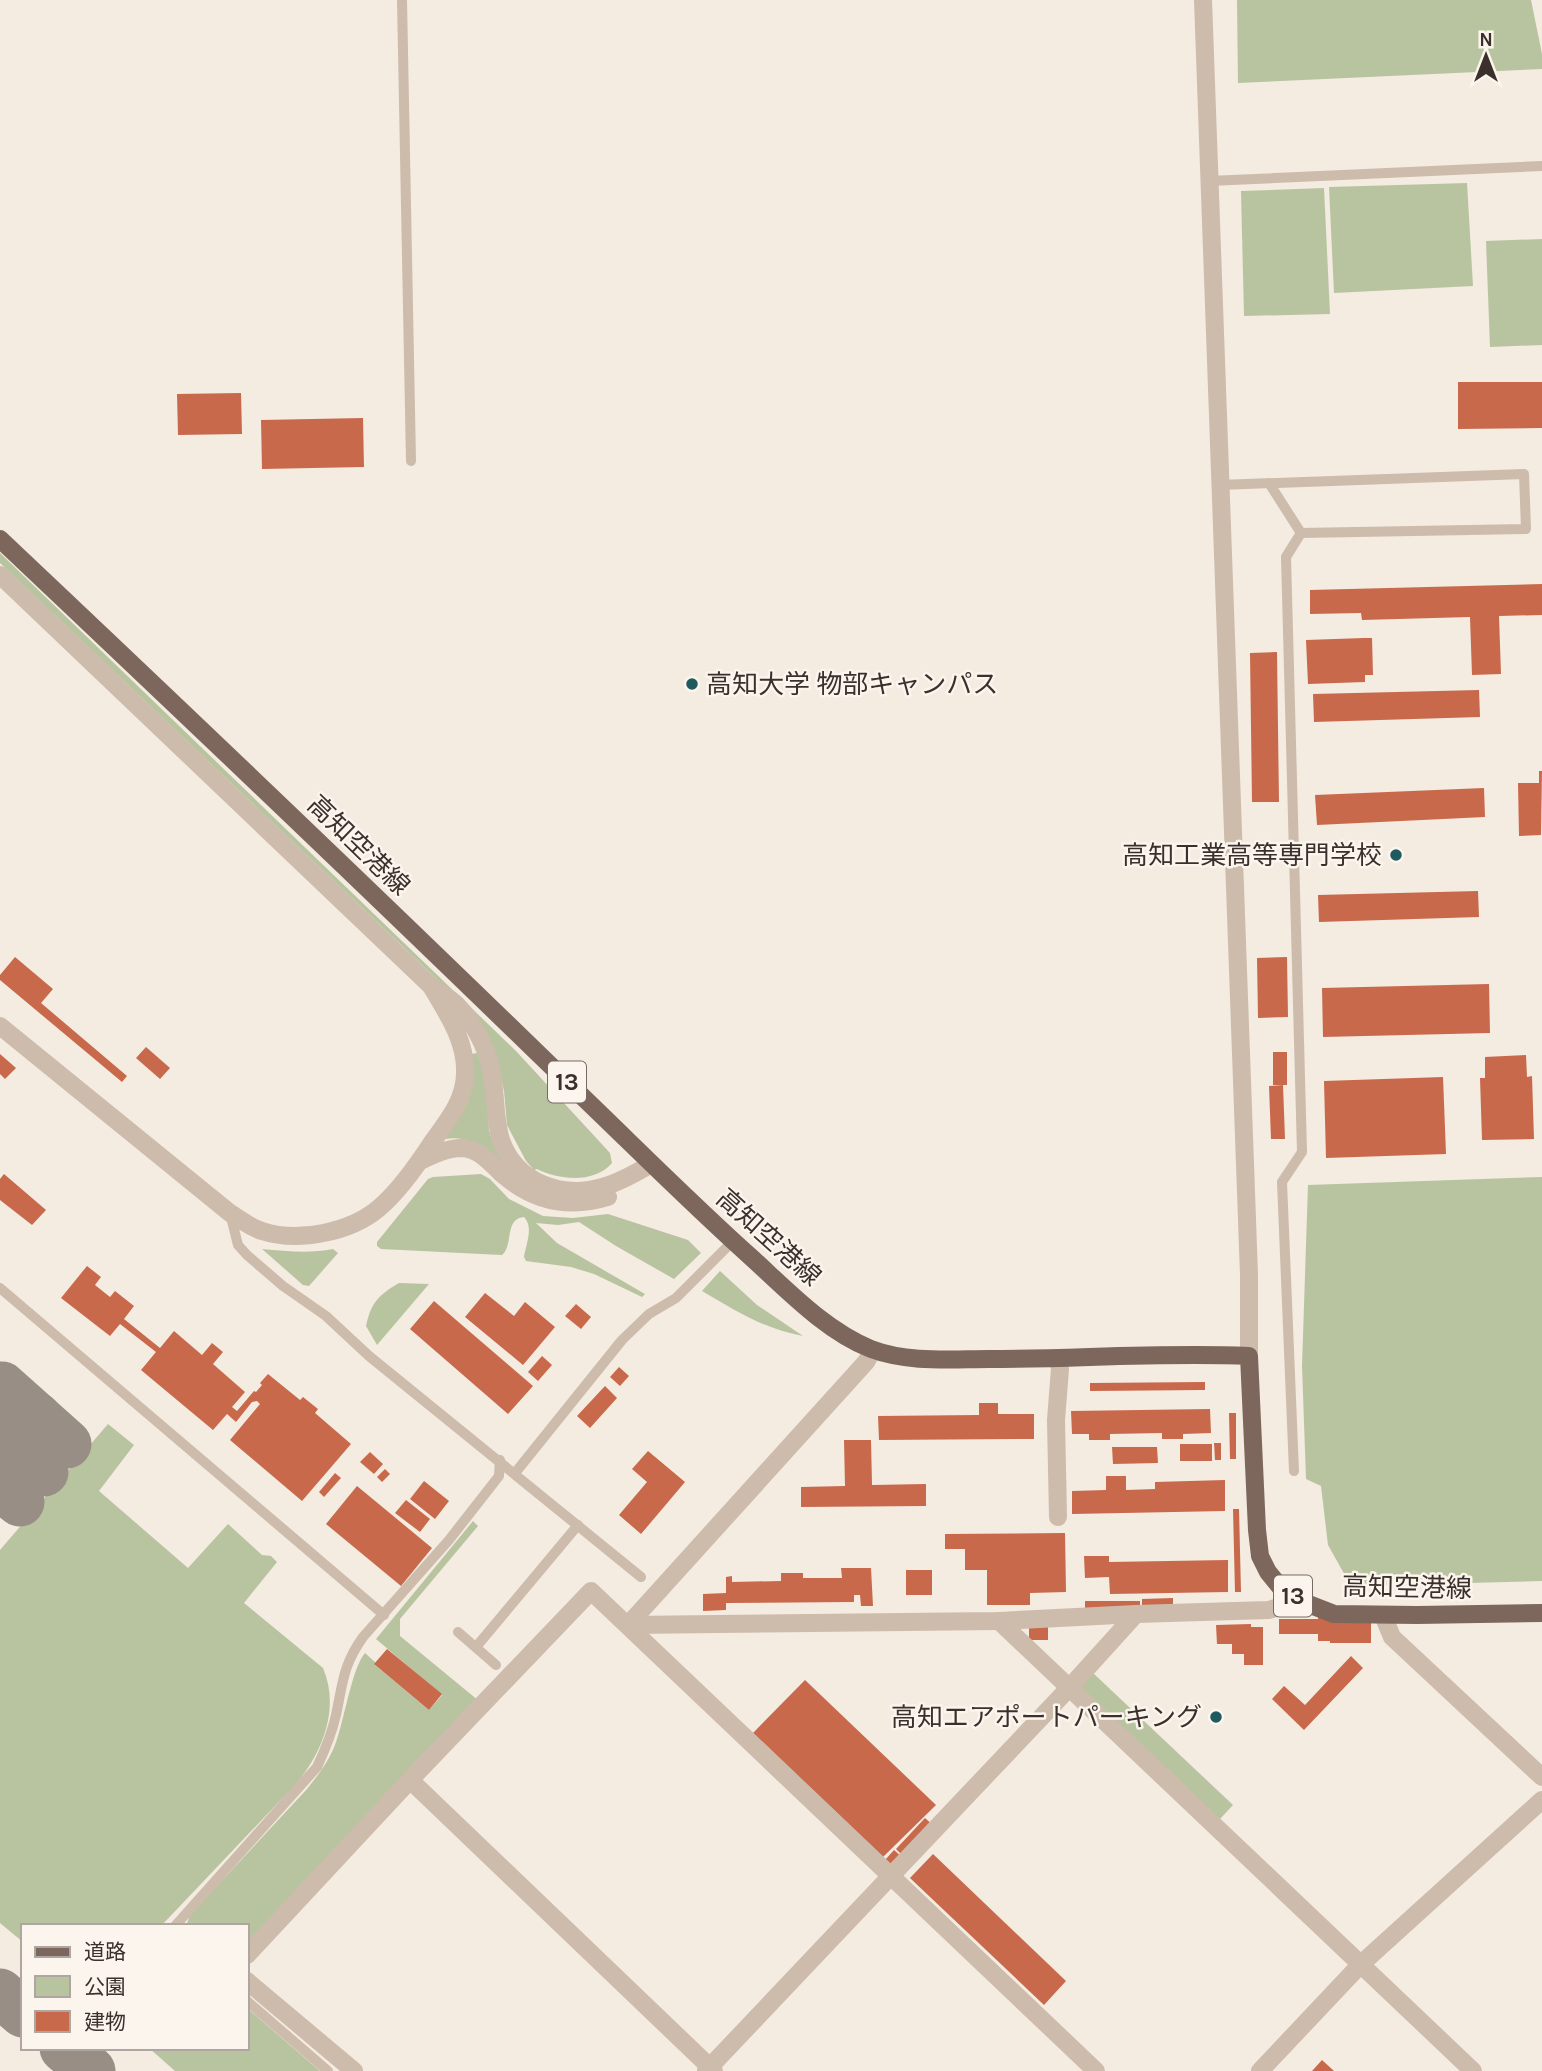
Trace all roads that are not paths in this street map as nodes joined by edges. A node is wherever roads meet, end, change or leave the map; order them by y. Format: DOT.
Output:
graph roads {
  1 [pos="402,0"];
  2 [pos="1203,0"];
  3 [pos="1542,166"];
  4 [pos="1209,181"];
  5 [pos="411,461"];
  6 [pos="1269,483"];
  7 [pos="1220,485"];
  8 [pos="1301,533"];
  9 [pos="0,539"];
  10 [pos="0,575"];
  11 [pos="431,986"];
  12 [pos="0,1026"];
  13 [pos="420,1161"];
  14 [pos="651,1164"];
  15 [pos="230,1213"];
  16 [pos="733,1241"];
  17 [pos="0,1289"];
  18 [pos="873,1350"];
  19 [pos="1249,1356"];
  20 [pos="1058,1359"];
  21 [pos="500,1460"];
  22 [pos="1294,1471"];
  23 [pos="515,1473"];
  24 [pos="1058,1517"];
  25 [pos="578,1525"];
  26 [pos="641,1577"];
  27 [pos="1298,1600"];
  28 [pos="1542,1613"];
  29 [pos="1136,1614"];
  30 [pos="384,1615"];
  31 [pos="1382,1615"];
  32 [pos="999,1620"];
  33 [pos="628,1625"];
  34 [pos="458,1632"];
  35 [pos="475,1647"];
  36 [pos="496,1665"];
  37 [pos="1069,1688"];
  38 [pos="1542,1777"];
  39 [pos="410,1780"];
  40 [pos="1542,1800"];
  41 [pos="891,1876"];
  42 [pos="177,1924"];
  43 [pos="248,1954"];
  44 [pos="1360,1965"];
  45 [pos="248,1981"];
  46 [pos="248,2002"];
  47 [pos="710,2070"];
  48 [pos="328,2071"];
  49 [pos="354,2071"];
  50 [pos="1096,2071"];
  51 [pos="1260,2071"];
  52 [pos="1473,2071"];
  1 -- 5 [label="lane"];
  2 -- 4 [label="street"];
  3 -- 4 [label="lane"];
  4 -- 7 [label="street"];
  6 -- 7 [label="lane"];
  6 -- 8 [label="lane"];
  6 -- 8 [label="lane"];
  7 -- 19 [label="street"];
  8 -- 22 [label="lane"];
  9 -- 14 [label="main road, 高知空港線 / 13"];
  10 -- 11 [label="street"];
  11 -- 13 [label="street"];
  11 -- 14 [label="street"];
  12 -- 15 [label="street"];
  13 -- 14 [label="street"];
  13 -- 15 [label="street"];
  14 -- 16 [label="main road, 高知空港線 / 13"];
  15 -- 21 [label="lane"];
  16 -- 18 [label="main road, 高知空港線 / 13"];
  16 -- 23 [label="lane"];
  17 -- 30 [label="lane"];
  18 -- 20 [label="main road, 高知空港線 / 13"];
  18 -- 33 [label="street"];
  19 -- 20 [label="main road, 高知空港線 / 13"];
  19 -- 27 [label="main road, 高知空港線 / 13"];
  20 -- 24 [label="street"];
  21 -- 23 [label="lane"];
  21 -- 30 [label="lane"];
  23 -- 25 [label="lane"];
  25 -- 26 [label="lane"];
  25 -- 35 [label="lane"];
  27 -- 29 [label="street"];
  27 -- 31 [label="main road, 高知空港線 / 13"];
  28 -- 31 [label="main road, 高知空港線 / 13"];
  29 -- 32 [label="street"];
  29 -- 37 [label="street"];
  30 -- 42 [label="lane"];
  31 -- 38 [label="street"];
  32 -- 33 [label="street"];
  32 -- 37 [label="street"];
  33 -- 39 [label="street"];
  33 -- 41 [label="street"];
  34 -- 35 [label="lane"];
  35 -- 36 [label="lane"];
  37 -- 41 [label="street"];
  37 -- 44 [label="street"];
  39 -- 43 [label="street"];
  39 -- 47 [label="street"];
  40 -- 44 [label="street"];
  41 -- 47 [label="street"];
  41 -- 50 [label="street"];
  44 -- 51 [label="street"];
  44 -- 52 [label="street"];
  45 -- 49 [label="street"];
  46 -- 48 [label="lane"];
}
